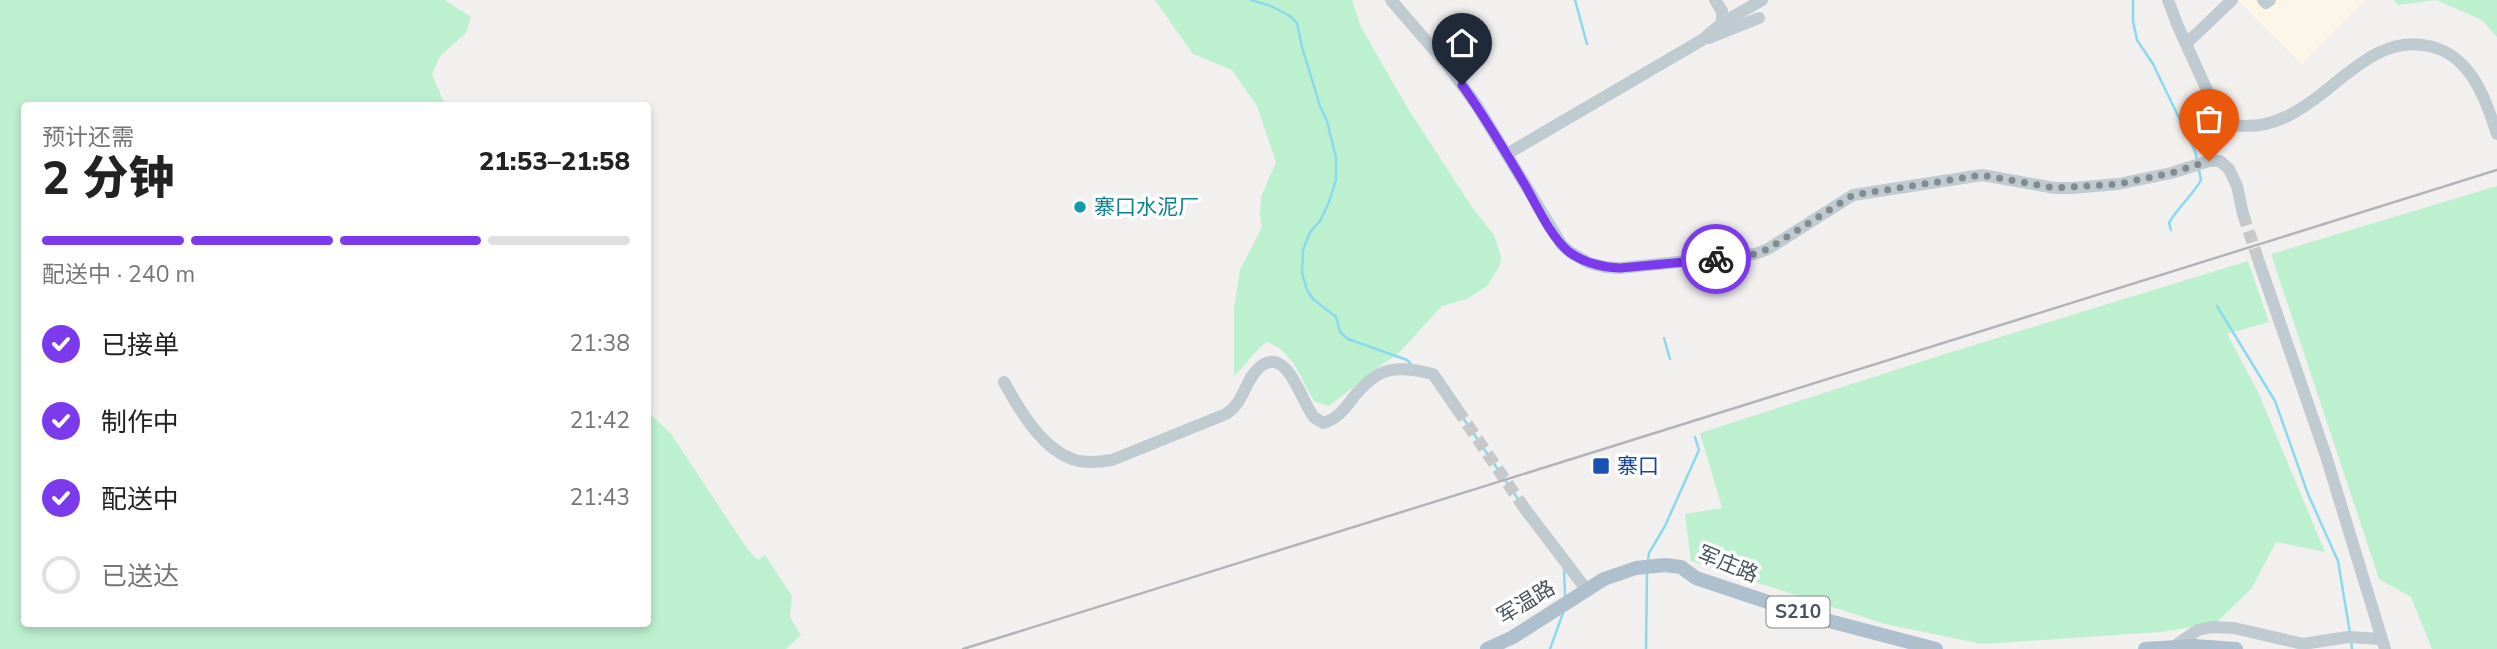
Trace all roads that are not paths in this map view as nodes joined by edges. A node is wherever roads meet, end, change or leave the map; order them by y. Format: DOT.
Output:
graph roads {
  1 [pos="1391,0"];
  2 [pos="1715,0"];
  3 [pos="1762,0"];
  4 [pos="2168,0"];
  5 [pos="2232,0"];
  6 [pos="2263,0"];
  7 [pos="2270,0"];
  8 [pos="1759,18"];
  9 [pos="1722,23"];
  10 [pos="1702,40"];
  11 [pos="2186,44"];
  12 [pos="2497,134"];
  13 [pos="1507,154"];
  14 [pos="2243,214"];
  15 [pos="2259,262"];
  16 [pos="1004,382"];
  17 [pos="1457,410"];
  18 [pos="1525,509"];
  19 [pos="1586,589"];
  20 [pos="2383,644"];
  21 [pos="2173,647"];
  22 [pos="1487,649"];
  23 [pos="1936,649"];
  24 [pos="2146,649"];
  25 [pos="2235,649"];
  1 -- 13 [label="street"];
  2 -- 9 [label="street"];
  3 -- 9 [label="street"];
  4 -- 11 [label="street"];
  5 -- 11 [label="street"];
  6 -- 7 [label="street"];
  8 -- 10 [label="street"];
  9 -- 10 [label="street"];
  10 -- 13 [label="street"];
  11 -- 12 [label="street"];
  13 -- 14 [label="street"];
  15 -- 20 [label="street"];
  16 -- 17 [label="street"];
  18 -- 19 [label="street"];
  19 -- 22 [label="main road, 军温路 / S210"];
  19 -- 23 [label="main road, 军庄路 / S210"];
  20 -- 21 [label="street"];
  21 -- 24 [label="main road"];
  21 -- 25 [label="main road"];
}
